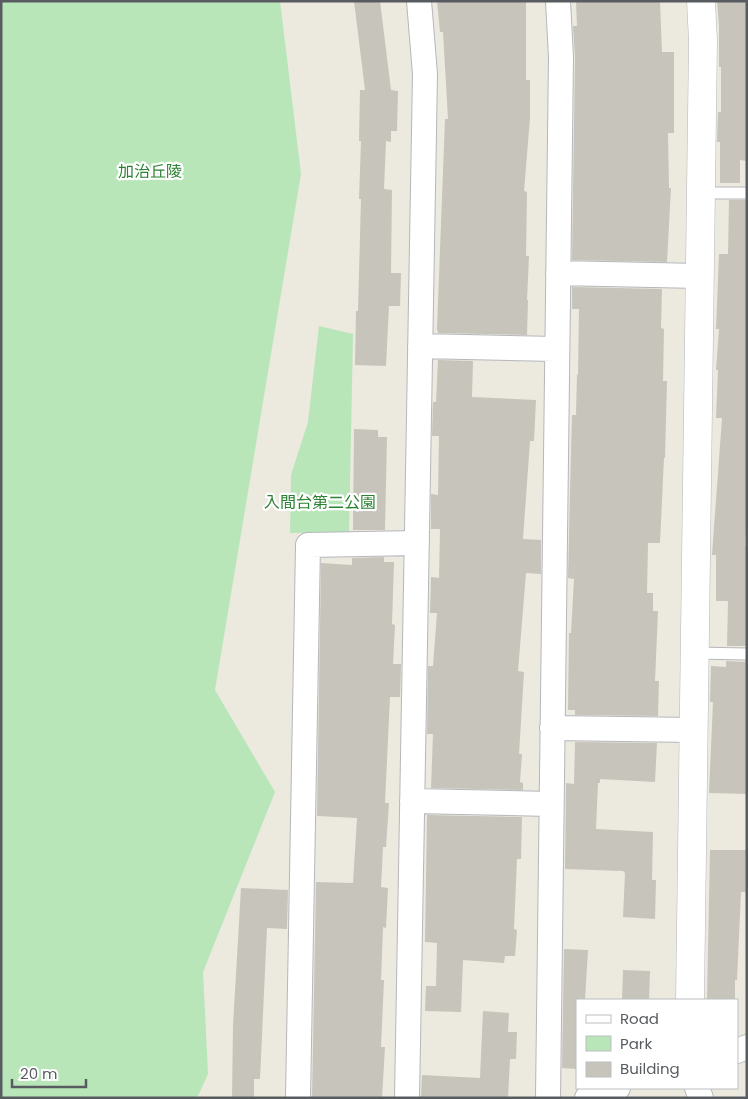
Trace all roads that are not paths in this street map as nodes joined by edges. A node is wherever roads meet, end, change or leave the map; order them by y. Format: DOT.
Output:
graph roads {
  1 [pos="419,1"];
  2 [pos="558,1"];
  3 [pos="701,1"];
  4 [pos="701,193"];
  5 [pos="747,193"];
  6 [pos="558,273"];
  7 [pos="700,276"];
  8 [pos="420,346"];
  9 [pos="556,349"];
  10 [pos="417,543"];
  11 [pos="695,653"];
  12 [pos="747,654"];
  13 [pos="552,728"];
  14 [pos="694,730"];
  15 [pos="412,802"];
  16 [pos="551,804"];
  17 [pos="690,999"];
  18 [pos="615,1089"];
  19 [pos="298,1098"];
  20 [pos="407,1098"];
  21 [pos="548,1098"];
  22 [pos="587,1098"];
  1 -- 8 [label="street"];
  2 -- 6 [label="street"];
  3 -- 4 [label="street"];
  4 -- 5 [label="lane"];
  4 -- 7 [label="street"];
  6 -- 7 [label="street"];
  6 -- 9 [label="street"];
  7 -- 11 [label="street"];
  8 -- 9 [label="street"];
  8 -- 10 [label="street"];
  9 -- 13 [label="street"];
  10 -- 15 [label="street"];
  10 -- 19 [label="street"];
  11 -- 12 [label="lane"];
  11 -- 14 [label="street"];
  13 -- 14 [label="street"];
  13 -- 16 [label="street"];
  14 -- 17 [label="street"];
  15 -- 16 [label="street"];
  15 -- 20 [label="street"];
  16 -- 21 [label="street"];
  18 -- 22 [label="street"];
}
